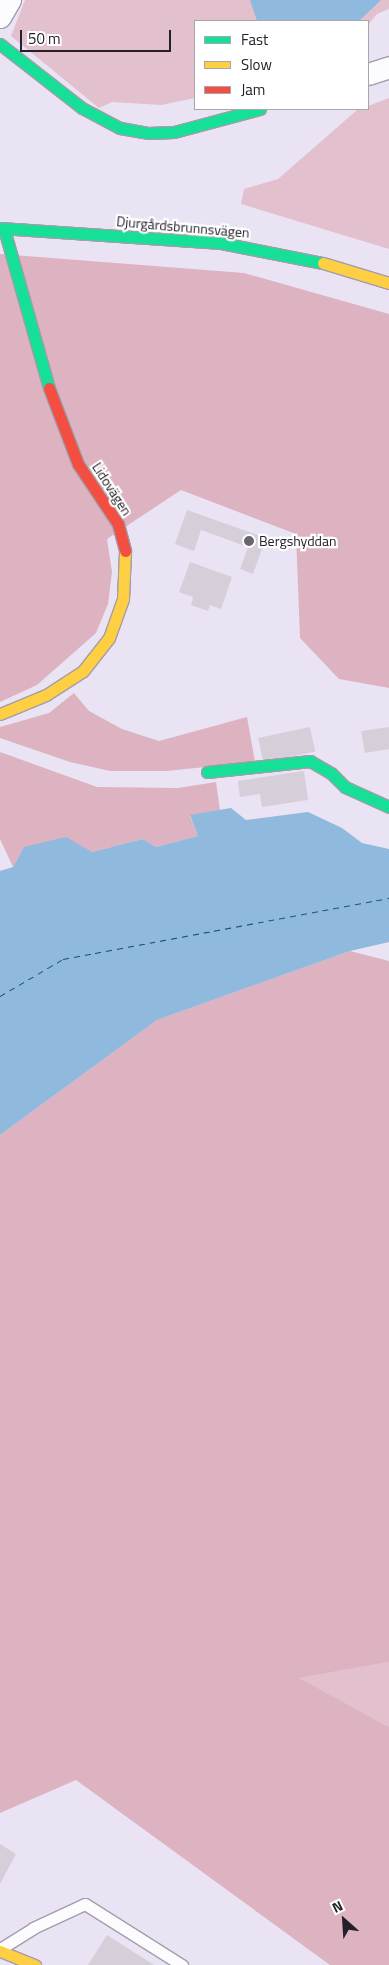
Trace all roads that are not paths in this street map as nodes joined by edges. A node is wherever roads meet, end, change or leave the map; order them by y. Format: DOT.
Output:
graph roads {
  1 [pos="10,0"];
  2 [pos="0,17"];
  3 [pos="0,44"];
  4 [pos="389,67"];
  5 [pos="369,74"];
  6 [pos="256,110"];
  7 [pos="2,228"];
  8 [pos="389,283"];
  9 [pos="0,714"];
  10 [pos="207,772"];
  11 [pos="389,807"];
  12 [pos="0,1950"];
  13 [pos="35,1965"];
  14 [pos="182,1965"];
  1 -- 2 [label="street"];
  3 -- 6 [label="street"];
  4 -- 5 [label="street"];
  7 -- 8 [label="street, Djurgårdsbrunnsvägen"];
  7 -- 9 [label="street, Lidovägen"];
  10 -- 11 [label="street"];
  12 -- 13 [label="street"];
  12 -- 14 [label="lane"];
}
